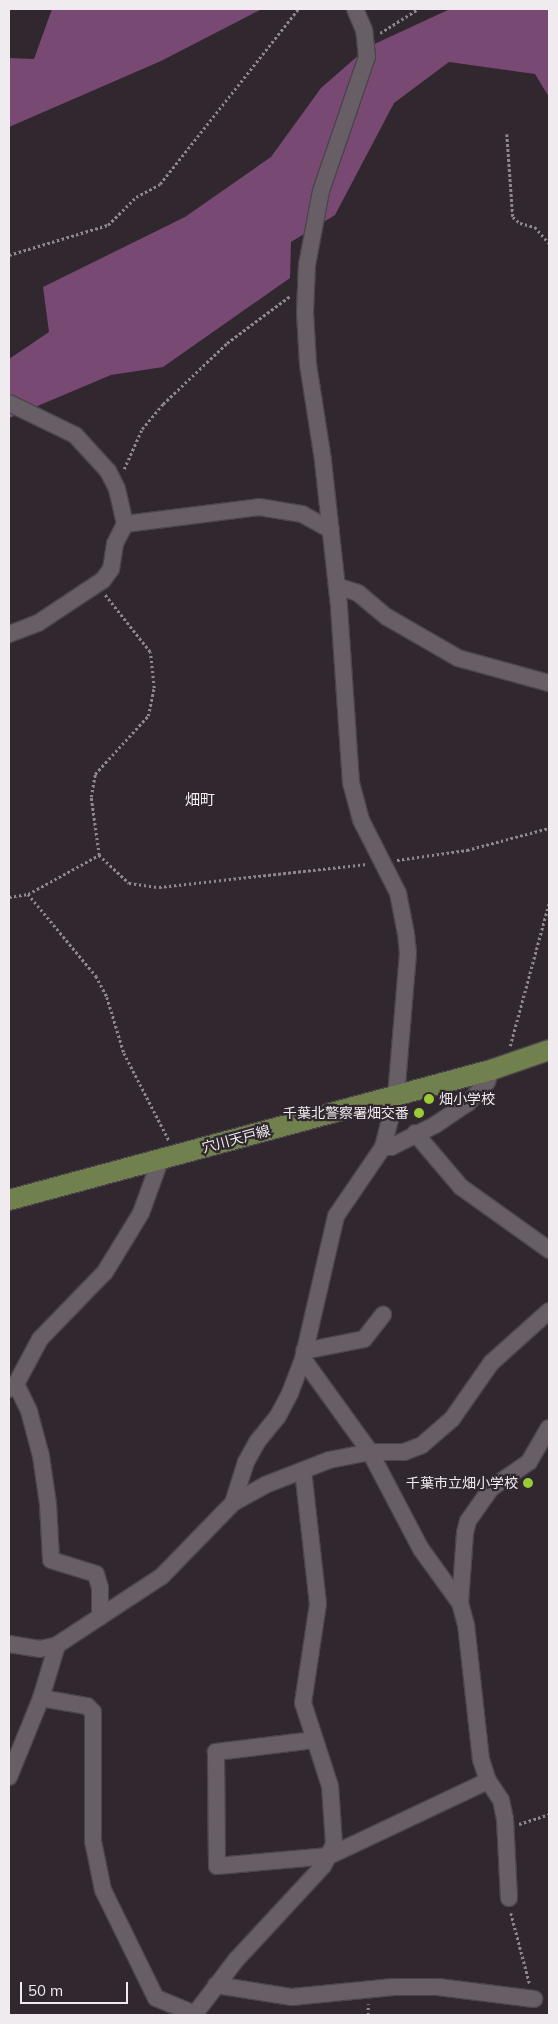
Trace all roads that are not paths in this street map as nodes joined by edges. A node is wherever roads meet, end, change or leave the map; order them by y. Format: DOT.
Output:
graph roads {
  1 [pos="355,9"];
  2 [pos="9,403"];
  3 [pos="125,524"];
  4 [pos="331,530"];
  5 [pos="337,586"];
  6 [pos="9,634"];
  7 [pos="549,683"];
  8 [pos="549,1050"];
  9 [pos="499,1068"];
  10 [pos="396,1096"];
  11 [pos="415,1133"];
  12 [pos="383,1147"];
  13 [pos="169,1156"];
  14 [pos="9,1200"];
  15 [pos="549,1250"];
  16 [pos="549,1311"];
  17 [pos="383,1314"];
  18 [pos="303,1355"];
  19 [pos="12,1387"];
  20 [pos="549,1428"];
  21 [pos="370,1452"];
  22 [pos="303,1472"];
  23 [pos="234,1503"];
  24 [pos="460,1603"];
  25 [pos="100,1617"];
  26 [pos="9,1644"];
  27 [pos="57,1645"];
  28 [pos="41,1698"];
  29 [pos="314,1740"];
  30 [pos="9,1777"];
  31 [pos="488,1781"];
  32 [pos="329,1856"];
  33 [pos="509,1898"];
  34 [pos="216,1986"];
  35 [pos="534,1999"];
  36 [pos="195,2014"];
  1 -- 4 [label="street"];
  2 -- 3 [label="street"];
  3 -- 4 [label="street"];
  3 -- 6 [label="street"];
  4 -- 5 [label="street"];
  5 -- 7 [label="street"];
  5 -- 10 [label="street"];
  8 -- 9 [label="main road, 穴川天戸線"];
  9 -- 10 [label="main road, 穴川天戸線"];
  9 -- 11 [label="street"];
  10 -- 12 [label="street"];
  10 -- 13 [label="main road, 穴川天戸線"];
  11 -- 12 [label="street"];
  11 -- 15 [label="street"];
  12 -- 18 [label="street"];
  13 -- 14 [label="main road, 穴川天戸線"];
  13 -- 19 [label="street"];
  16 -- 21 [label="street"];
  17 -- 18 [label="street"];
  18 -- 21 [label="street"];
  18 -- 23 [label="street"];
  19 -- 25 [label="street"];
  20 -- 24 [label="street"];
  21 -- 22 [label="street"];
  21 -- 24 [label="street"];
  22 -- 23 [label="street"];
  22 -- 29 [label="street"];
  23 -- 25 [label="street"];
  24 -- 31 [label="street"];
  25 -- 27 [label="street"];
  26 -- 27 [label="street"];
  27 -- 28 [label="street"];
  28 -- 30 [label="street"];
  28 -- 36 [label="street"];
  29 -- 32 [label="street"];
  29 -- 32 [label="street"];
  31 -- 32 [label="street"];
  31 -- 33 [label="street"];
  32 -- 34 [label="street"];
  34 -- 35 [label="street"];
  34 -- 36 [label="street"];
}
